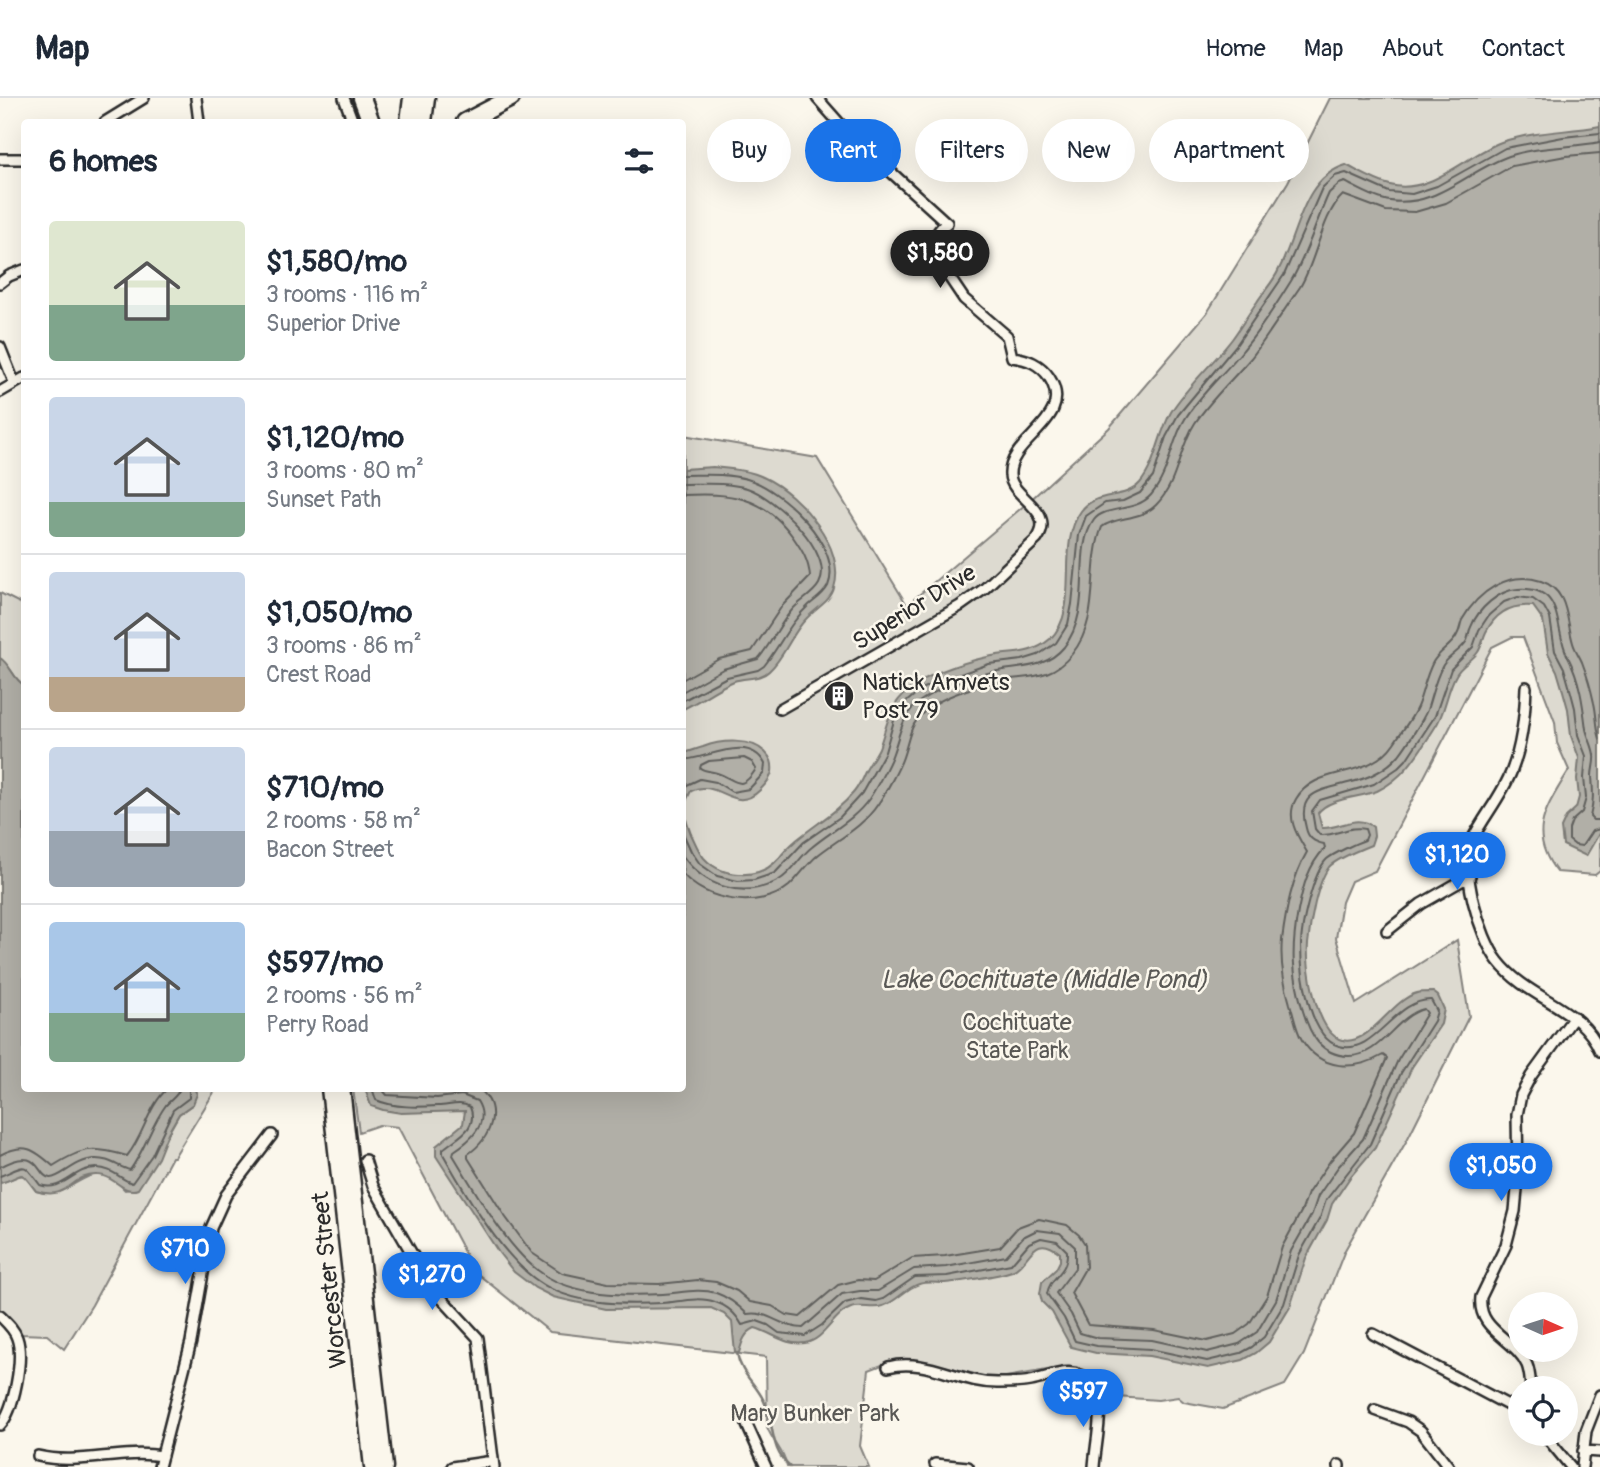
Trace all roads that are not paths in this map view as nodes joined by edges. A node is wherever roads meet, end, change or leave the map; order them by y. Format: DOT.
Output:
graph roads {
  1 [pos="144,98"];
  2 [pos="197,98"];
  3 [pos="344,98"];
  4 [pos="362,98"];
  5 [pos="412,98"];
  6 [pos="426,98"];
  7 [pos="511,98"];
  8 [pos="821,101"];
  9 [pos="110,119"];
  10 [pos="200,119"];
  11 [pos="352,119"];
  12 [pos="370,119"];
  13 [pos="409,119"];
  14 [pos="423,119"];
  15 [pos="471,119"];
  16 [pos="0,159"];
  17 [pos="21,159"];
  18 [pos="21,271"];
  19 [pos="0,283"];
  20 [pos="0,346"];
  21 [pos="21,379"];
  22 [pos="15,382"];
  23 [pos="0,392"];
  24 [pos="1526,687"];
  25 [pos="780,709"];
  26 [pos="1470,876"];
  27 [pos="1449,888"];
  28 [pos="1472,891"];
  29 [pos="1387,931"];
  30 [pos="1574,1017"];
  31 [pos="1600,1051"];
  32 [pos="330,1092"];
  33 [pos="341,1092"];
  34 [pos="272,1135"];
  35 [pos="365,1160"];
  36 [pos="0,1316"];
  37 [pos="1373,1334"];
  38 [pos="888,1367"];
  39 [pos="1529,1376"];
  40 [pos="1600,1395"];
  41 [pos="1508,1405"];
  42 [pos="1375,1410"];
  43 [pos="0,1425"];
  44 [pos="747,1426"];
  45 [pos="1554,1446"];
  46 [pos="1583,1451"];
  47 [pos="1600,1452"];
  48 [pos="38,1456"];
  49 [pos="162,1456"];
  50 [pos="494,1464"];
  51 [pos="935,1464"];
  52 [pos="159,1467"];
  53 [pos="373,1467"];
  54 [pos="384,1467"];
  55 [pos="452,1467"];
  56 [pos="766,1467"];
  57 [pos="968,1467"];
  58 [pos="1094,1467"];
  59 [pos="1449,1467"];
  60 [pos="1572,1467"];
  61 [pos="1582,1467"];
  1 -- 9 [label="street"];
  2 -- 10 [label="street"];
  3 -- 11 [label="street"];
  4 -- 12 [label="highway"];
  5 -- 13 [label="highway"];
  6 -- 14 [label="highway"];
  7 -- 15 [label="highway"];
  8 -- 25 [label="street, Superior Drive"];
  16 -- 17 [label="street"];
  18 -- 19 [label="street"];
  20 -- 22 [label="street"];
  21 -- 22 [label="street"];
  22 -- 23 [label="street"];
  24 -- 26 [label="street"];
  26 -- 27 [label="street"];
  26 -- 28 [label="street"];
  27 -- 28 [label="street"];
  27 -- 29 [label="street"];
  28 -- 30 [label="street"];
  30 -- 31 [label="street"];
  30 -- 39 [label="street"];
  32 -- 53 [label="highway, Worcester Street"];
  33 -- 54 [label="highway, Worcester Street"];
  34 -- 49 [label="street"];
  35 -- 50 [label="street"];
  36 -- 43 [label="street"];
  37 -- 41 [label="street"];
  38 -- 58 [label="street"];
  40 -- 46 [label="street"];
  42 -- 59 [label="street"];
  44 -- 56 [label="street"];
  45 -- 60 [label="street"];
  46 -- 47 [label="street"];
  46 -- 61 [label="street"];
  48 -- 49 [label="street"];
  49 -- 52 [label="street"];
  50 -- 55 [label="street"];
  51 -- 57 [label="street"];
}
